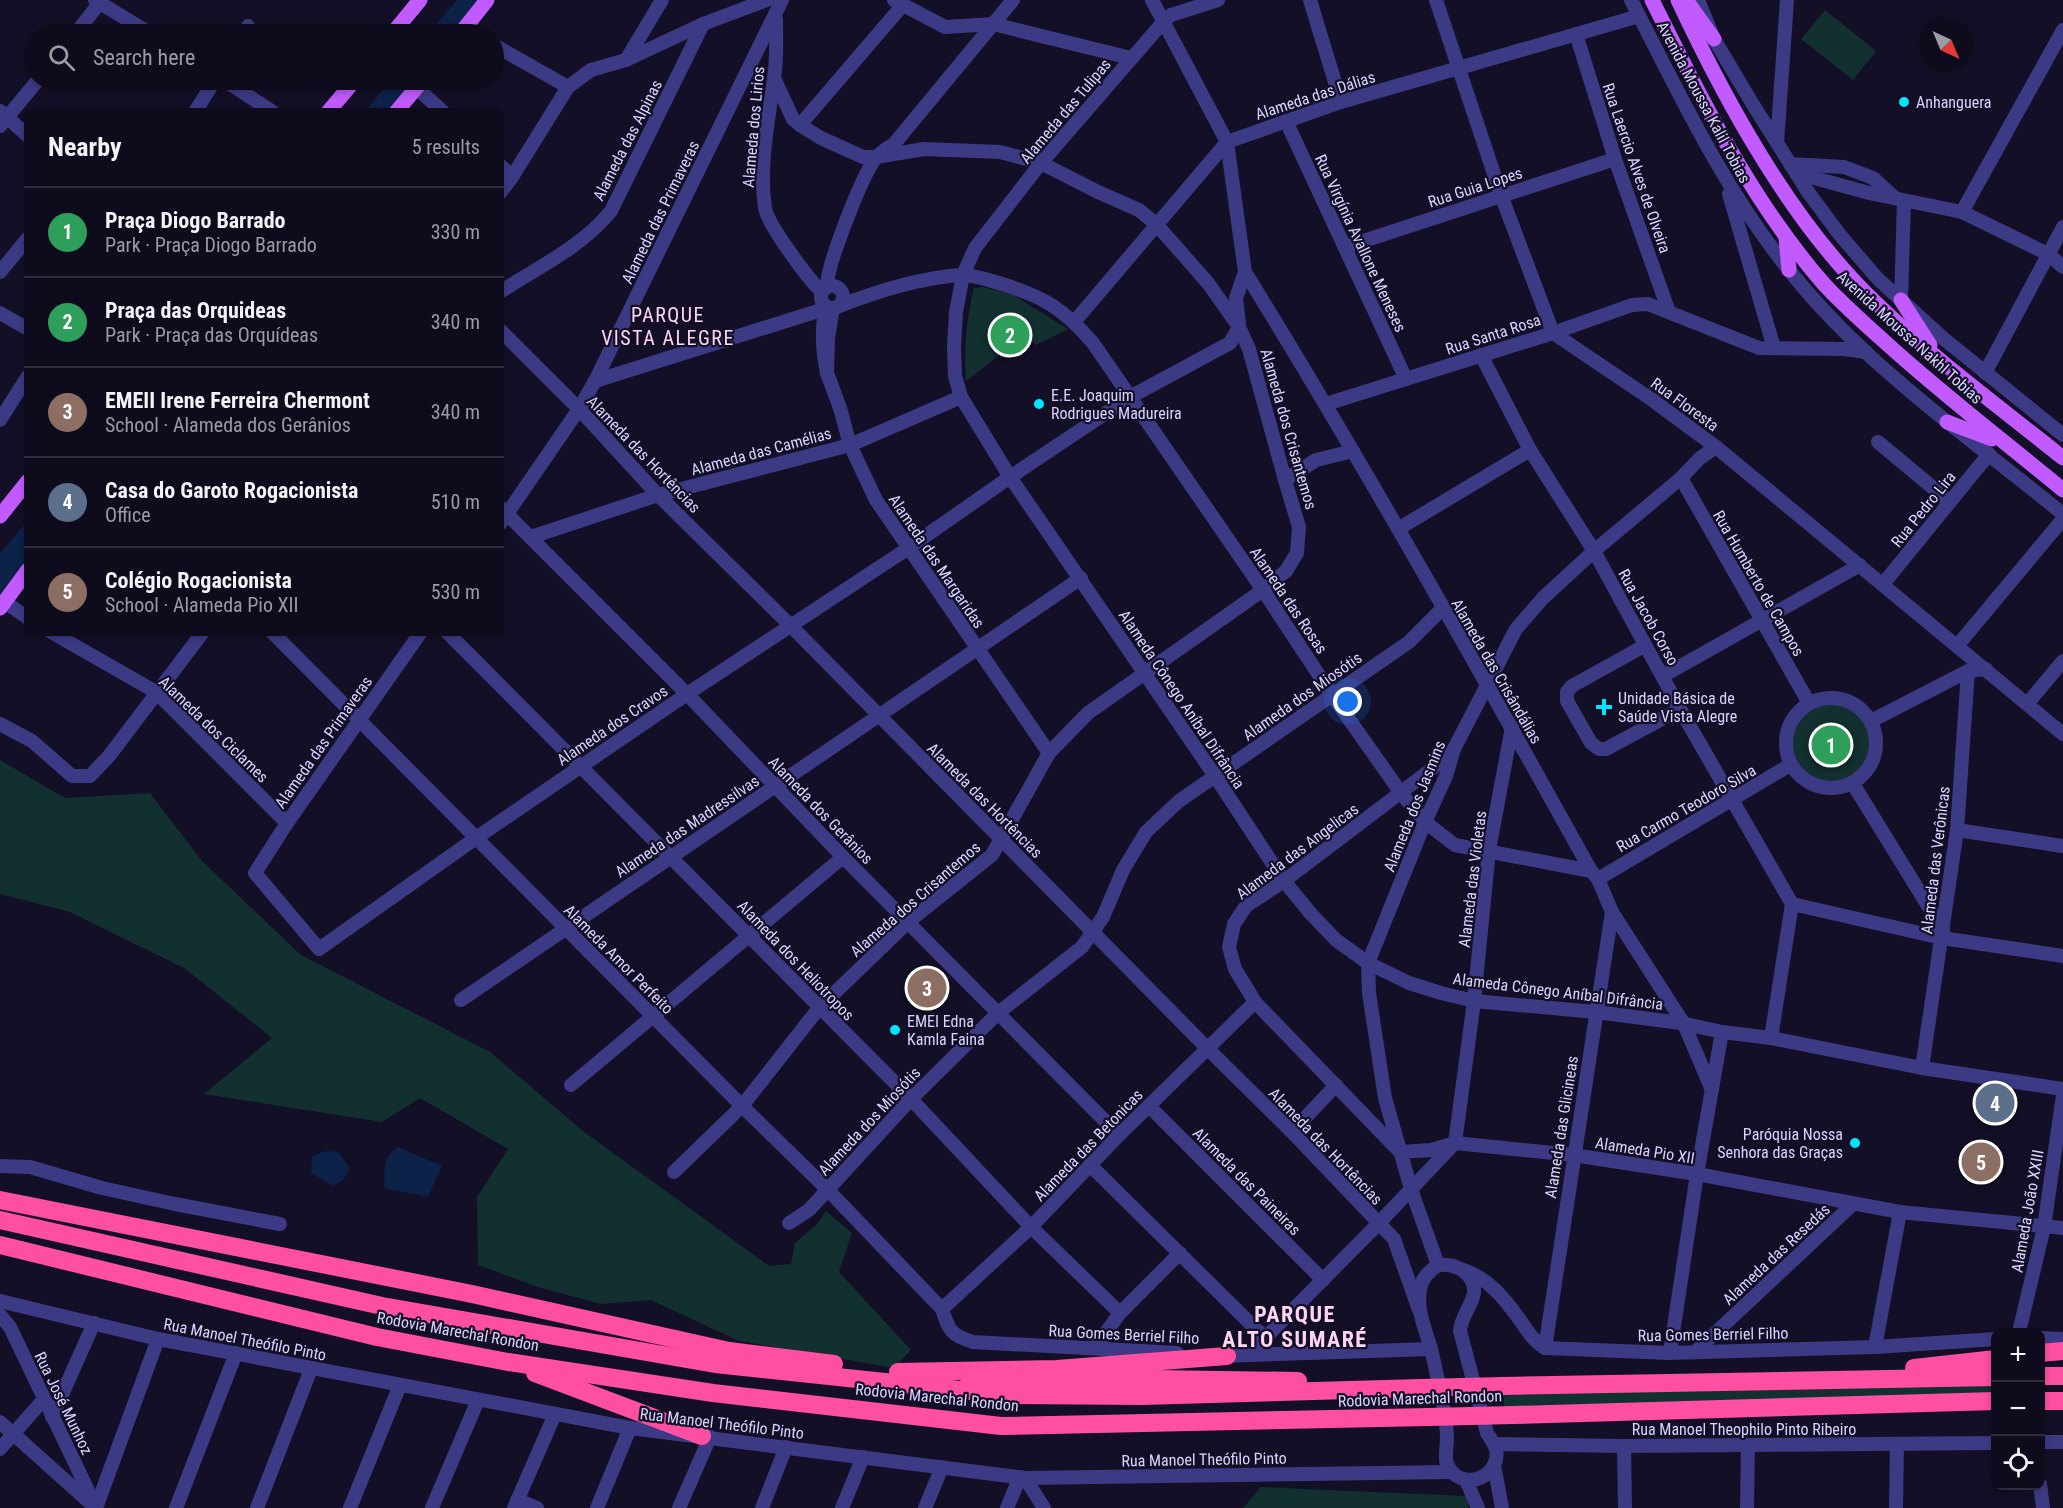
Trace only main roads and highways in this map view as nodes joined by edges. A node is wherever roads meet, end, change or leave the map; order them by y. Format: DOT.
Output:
graph roads {
  1 [pos="420,0"];
  2 [pos="487,0"];
  3 [pos="1652,0"];
  4 [pos="1678,0"];
  5 [pos="1685,0"];
  6 [pos="400,24"];
  7 [pos="472,24"];
  8 [pos="1714,39"];
  9 [pos="347,90"];
  10 [pos="413,90"];
  11 [pos="331,108"];
  12 [pos="399,108"];
  13 [pos="1786,238"];
  14 [pos="1789,270"];
  15 [pos="1901,300"];
  16 [pos="1938,358"];
  17 [pos="1947,422"];
  18 [pos="2005,445"];
  19 [pos="2063,459"];
  20 [pos="24,486"];
  21 [pos="2061,488"];
  22 [pos="0,516"];
  23 [pos="24,575"];
  24 [pos="2,605"];
  25 [pos="0,1200"];
  26 [pos="0,1220"];
  27 [pos="0,1245"];
  28 [pos="2063,1351"];
  29 [pos="2045,1353"];
  30 [pos="1227,1356"];
  31 [pos="1991,1359"];
  32 [pos="508,1362"];
  33 [pos="898,1372"];
  34 [pos="2045,1376"];
  35 [pos="2063,1376"];
  36 [pos="1991,1377"];
  37 [pos="1871,1380"];
  38 [pos="1386,1390"];
  39 [pos="1991,1401"];
  40 [pos="2045,1401"];
  41 [pos="2063,1401"];
  42 [pos="706,1437"];
  1 -- 6 [label="main road"];
  2 -- 7 [label="main road"];
  3 -- 13 [label="main road, Avenida Moussa Nakhl Tobias"];
  4 -- 16 [label="main road, Avenida Moussa Nakhl Tobias"];
  5 -- 8 [label="main road"];
  9 -- 11 [label="main road"];
  10 -- 12 [label="main road"];
  13 -- 14 [label="main road"];
  13 -- 18 [label="main road, Avenida Moussa Nakhl Tobias"];
  15 -- 16 [label="main road"];
  16 -- 19 [label="main road, Avenida Moussa Nakhl Tobias"];
  17 -- 18 [label="main road"];
  18 -- 21 [label="main road, Avenida Moussa Nakhl Tobias"];
  20 -- 22 [label="main road"];
  23 -- 24 [label="main road"];
  25 -- 33 [label="highway"];
  26 -- 38 [label="highway, Rodovia Marechal Rondon"];
  27 -- 32 [label="highway, Rodovia Marechal Rondon"];
  28 -- 29 [label="highway"];
  30 -- 33 [label="highway"];
  31 -- 37 [label="highway"];
  32 -- 39 [label="highway, Rodovia Marechal Rondon, bridge"];
  32 -- 42 [label="highway"];
  33 -- 38 [label="highway"];
  34 -- 35 [label="highway"];
  36 -- 37 [label="highway, Rodovia Marechal Rondon"];
  37 -- 38 [label="highway, Rodovia Marechal Rondon, bridge"];
  40 -- 41 [label="highway"];
}
